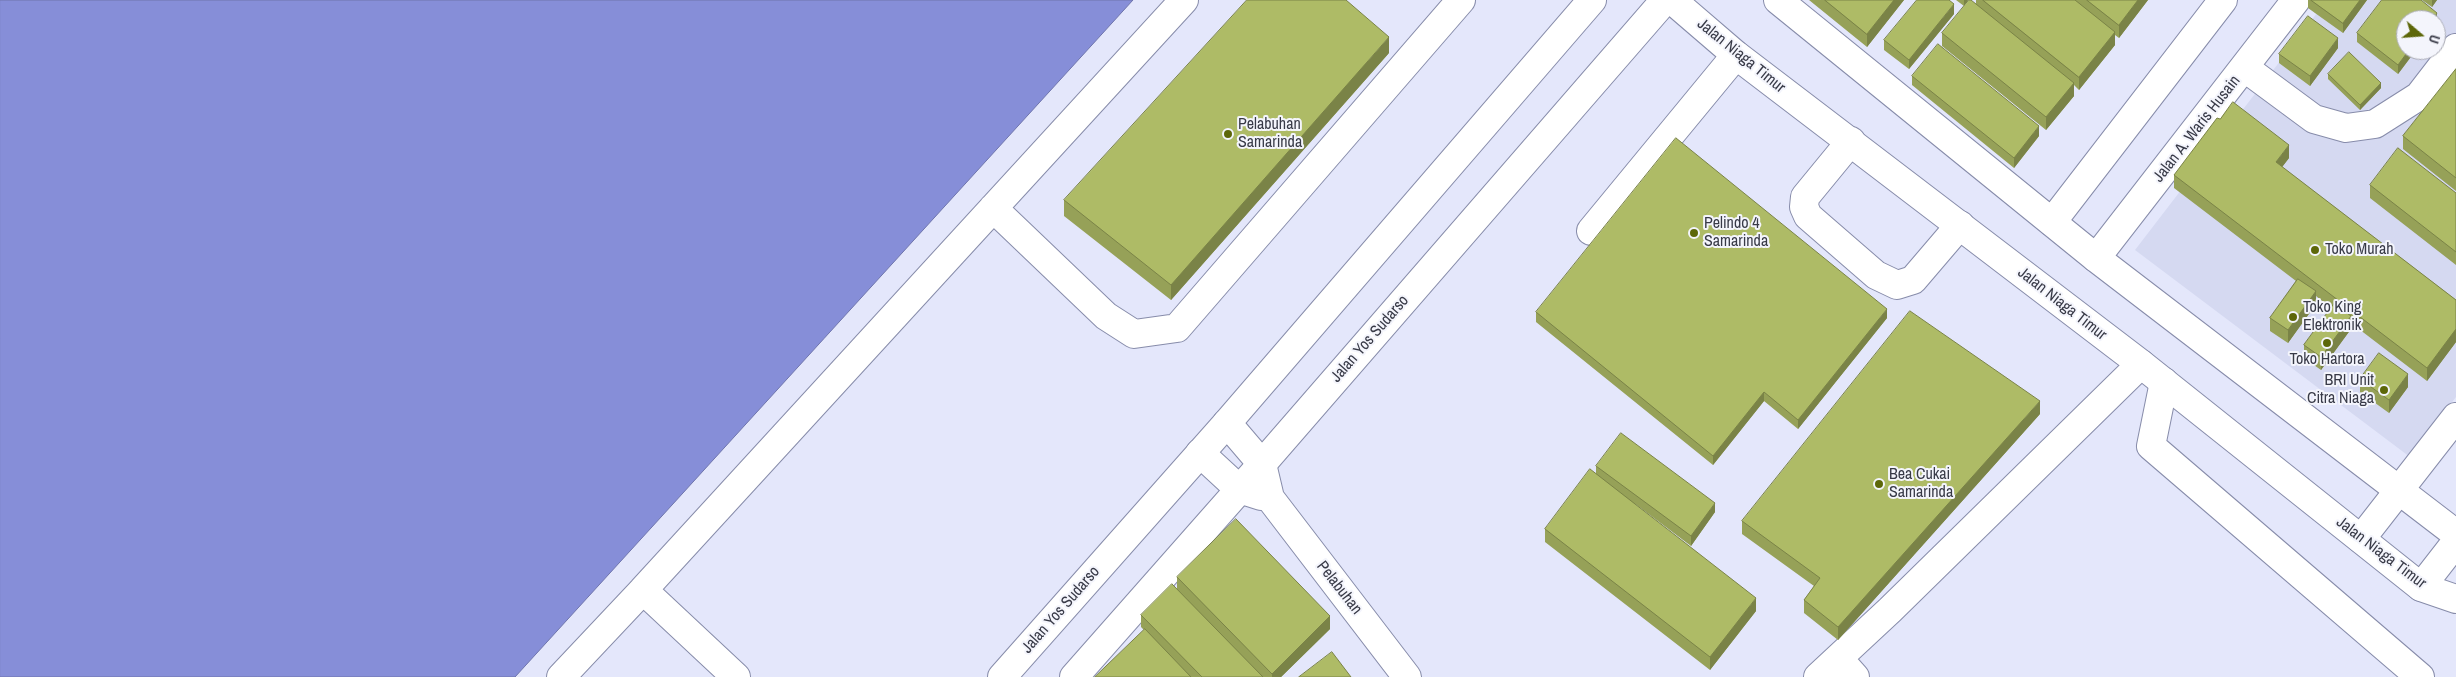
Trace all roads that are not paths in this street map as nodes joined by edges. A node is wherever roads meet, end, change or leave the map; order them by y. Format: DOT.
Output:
graph roads {
  1 [pos="1184,0"];
  2 [pos="1461,0"];
  3 [pos="1592,0"];
  4 [pos="1665,0"];
  5 [pos="1672,0"];
  6 [pos="1778,0"];
  7 [pos="2223,0"];
  8 [pos="2296,0"];
  9 [pos="2456,48"];
  10 [pos="1736,54"];
  11 [pos="2245,68"];
  12 [pos="1851,141"];
  13 [pos="993,208"];
  14 [pos="2052,222"];
  15 [pos="1960,224"];
  16 [pos="1591,231"];
  17 [pos="2096,258"];
  18 [pos="2141,364"];
  19 [pos="2164,382"];
  20 [pos="2456,418"];
  21 [pos="1227,423"];
  22 [pos="1200,452"];
  23 [pos="1262,464"];
  24 [pos="1239,489"];
  25 [pos="2399,490"];
  26 [pos="1270,498"];
  27 [pos="2456,534"];
  28 [pos="2361,539"];
  29 [pos="2456,542"];
  30 [pos="2421,587"];
  31 [pos="643,590"];
  32 [pos="2456,599"];
  33 [pos="1847,668"];
  34 [pos="561,677"];
  35 [pos="736,677"];
  36 [pos="1002,677"];
  37 [pos="1074,677"];
  38 [pos="1407,677"];
  39 [pos="1818,677"];
  40 [pos="2420,677"];
  1 -- 13 [label="main road"];
  2 -- 13 [label="main road"];
  3 -- 21 [label="main road, Jalan Yos Sudarso"];
  4 -- 23 [label="main road, Jalan Yos Sudarso"];
  5 -- 10 [label="main road, Jalan Niaga Timur"];
  6 -- 14 [label="main road"];
  7 -- 14 [label="main road"];
  8 -- 11 [label="main road, Jalan A. Waris Husain"];
  9 -- 11 [label="main road"];
  10 -- 12 [label="main road, Jalan Niaga Timur"];
  10 -- 16 [label="main road"];
  11 -- 17 [label="main road, Jalan A. Waris Husain"];
  12 -- 15 [label="main road, Jalan Niaga Timur"];
  12 -- 15 [label="main road"];
  13 -- 31 [label="main road"];
  14 -- 17 [label="main road"];
  15 -- 18 [label="main road, Jalan Niaga Timur"];
  17 -- 25 [label="main road"];
  18 -- 19 [label="main road, Jalan Niaga Timur"];
  18 -- 33 [label="main road"];
  19 -- 28 [label="main road, Jalan Niaga Timur"];
  19 -- 40 [label="main road"];
  20 -- 25 [label="main road"];
  21 -- 22 [label="main road, Jalan Yos Sudarso"];
  21 -- 23 [label="main road, Pelabuhan"];
  22 -- 24 [label="main road"];
  22 -- 36 [label="main road, Jalan Yos Sudarso"];
  23 -- 24 [label="main road, Jalan Yos Sudarso"];
  23 -- 26 [label="main road, Pelabuhan"];
  24 -- 26 [label="main road"];
  24 -- 37 [label="main road, Jalan Yos Sudarso"];
  25 -- 27 [label="main road"];
  25 -- 28 [label="main road"];
  26 -- 38 [label="main road, Pelabuhan"];
  28 -- 30 [label="main road, Jalan Niaga Timur"];
  29 -- 30 [label="main road"];
  30 -- 32 [label="main road, Jalan Niaga Timur"];
  31 -- 34 [label="main road"];
  31 -- 35 [label="main road"];
  33 -- 39 [label="main road"];
}
